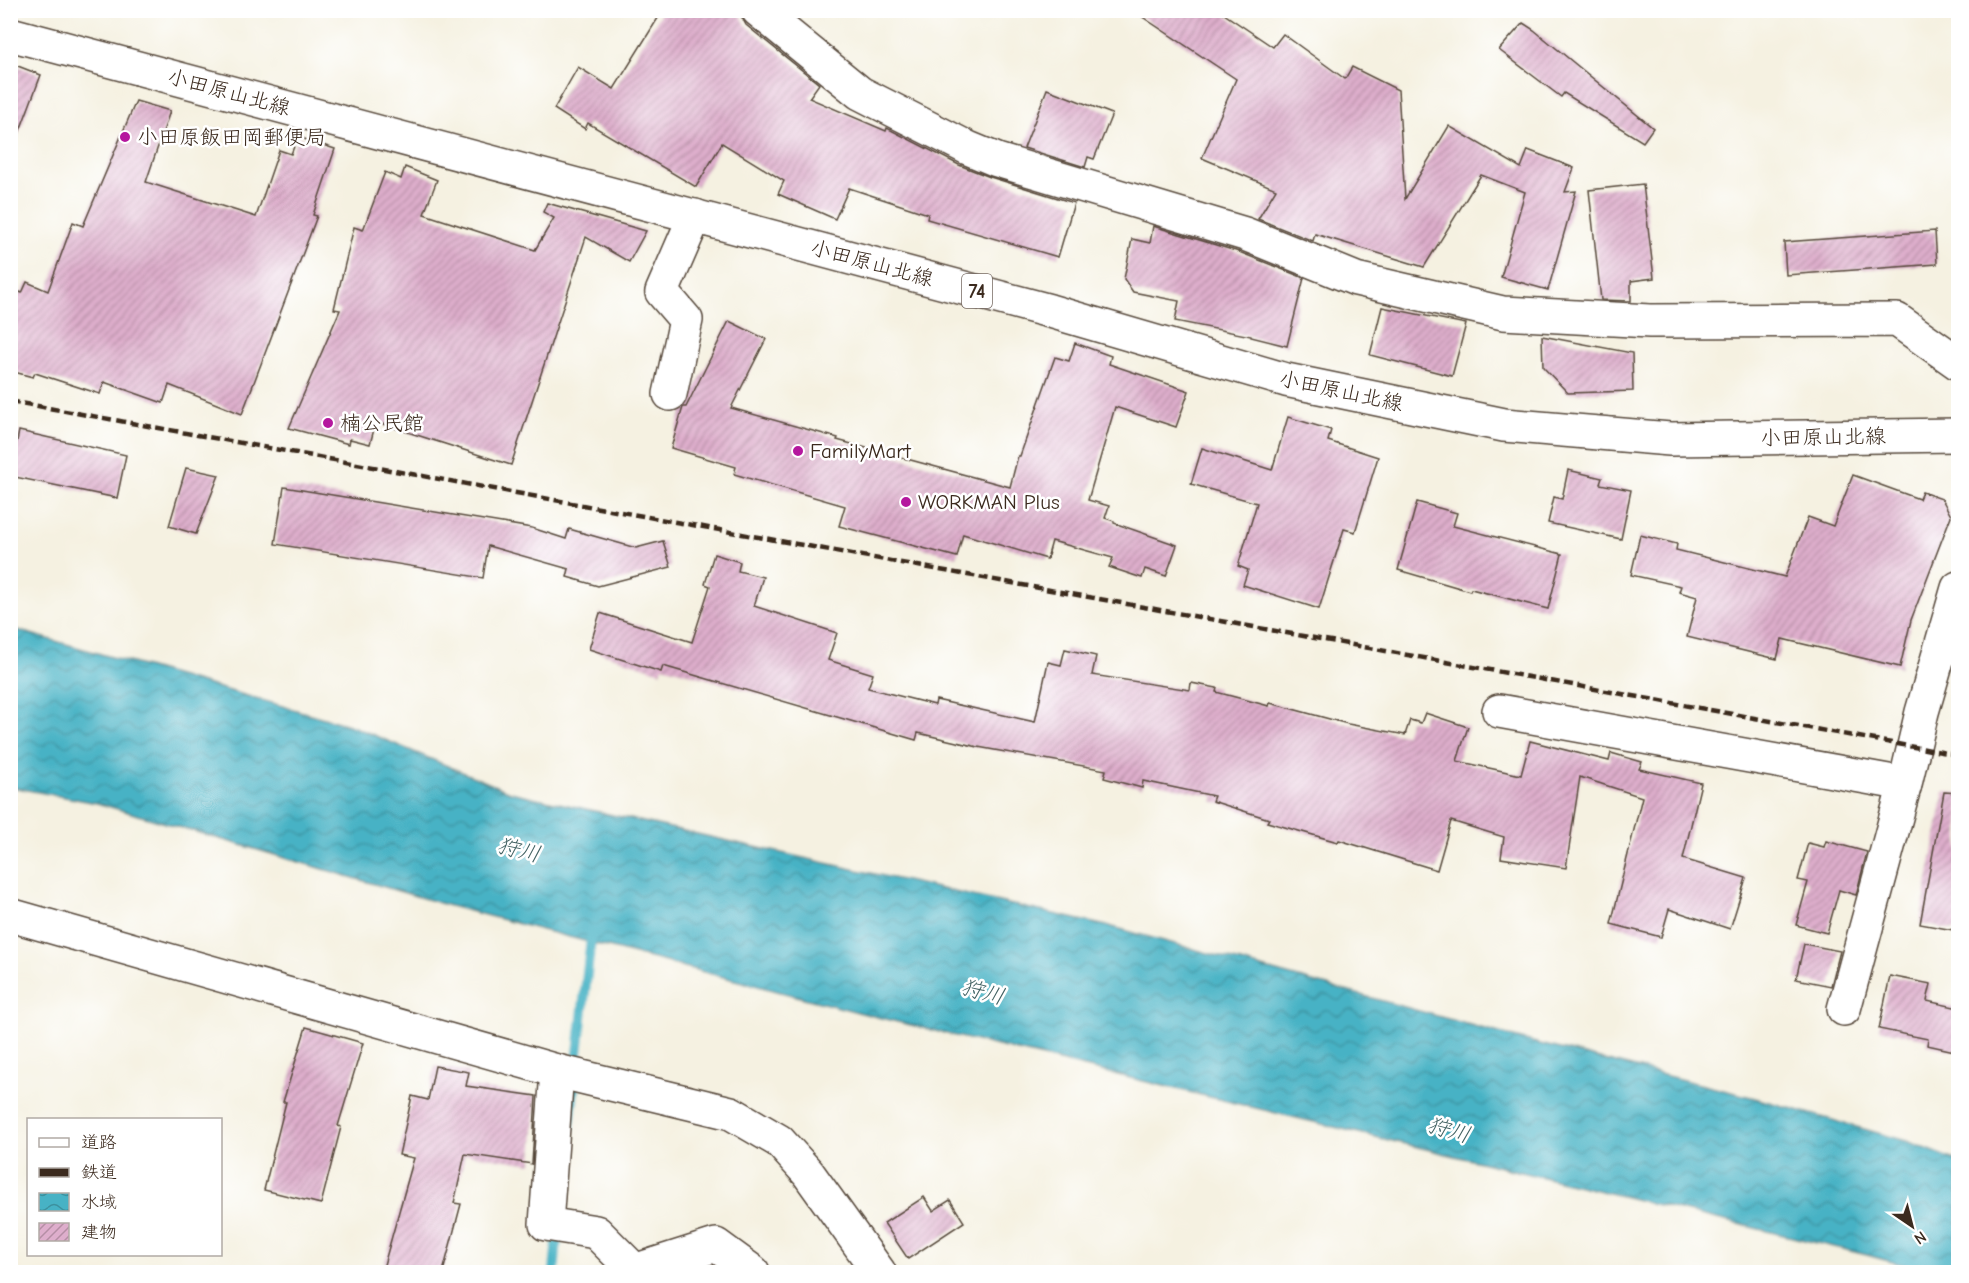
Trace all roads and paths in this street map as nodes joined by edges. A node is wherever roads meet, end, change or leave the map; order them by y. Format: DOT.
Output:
graph roads {
  1 [pos="758,10"];
  2 [pos="10,34"];
  3 [pos="695,216"];
  4 [pos="1959,363"];
  5 [pos="670,394"];
  6 [pos="1959,435"];
  7 [pos="1959,588"];
  8 [pos="1499,711"];
  9 [pos="1905,784"];
  10 [pos="10,915"];
  11 [pos="1844,1009"];
  12 [pos="557,1071"];
  13 [pos="635,1272"];
  14 [pos="753,1272"];
  15 [pos="879,1272"];
  1 -- 4 [label="street"];
  2 -- 3 [label="street, 小田原山北線 / 74"];
  3 -- 5 [label="street"];
  3 -- 6 [label="street, 小田原山北線 / 74"];
  7 -- 9 [label="street"];
  8 -- 9 [label="street"];
  9 -- 11 [label="street"];
  10 -- 12 [label="street"];
  12 -- 13 [label="street"];
  12 -- 15 [label="street"];
  13 -- 14 [label="street"];
}
